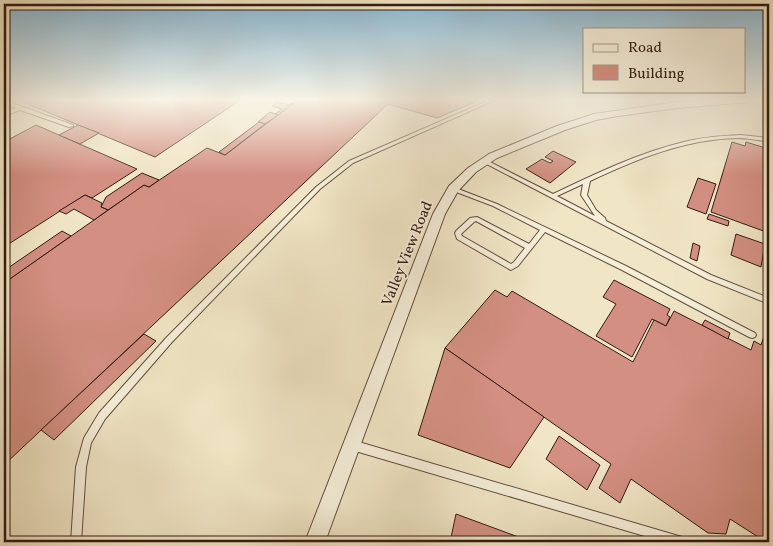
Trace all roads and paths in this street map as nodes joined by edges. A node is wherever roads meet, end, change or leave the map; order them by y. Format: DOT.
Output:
graph roads {
  1 [pos="68,124"];
  2 [pos="436,124"];
  3 [pos="576,124"];
  4 [pos="72,126"];
  5 [pos="769,140"];
  6 [pos="484,161"];
  7 [pos="587,180"];
  8 [pos="452,189"];
  9 [pos="553,196"];
  10 [pos="611,227"];
  11 [pos="544,229"];
  12 [pos="529,247"];
  13 [pos="769,302"];
  14 [pos="752,335"];
  15 [pos="352,445"];
  16 [pos="76,542"];
  17 [pos="315,542"];
  18 [pos="682,542"];
  1 -- 4 [label="lane"];
  2 -- 16 [label="lane"];
  3 -- 6 [label="street, Valley View Road"];
  5 -- 7 [label="lane"];
  6 -- 8 [label="street, Valley View Road"];
  6 -- 9 [label="lane"];
  7 -- 9 [label="lane"];
  7 -- 10 [label="lane"];
  8 -- 11 [label="lane"];
  8 -- 15 [label="street, Valley View Road"];
  9 -- 10 [label="lane"];
  10 -- 13 [label="lane"];
  11 -- 12 [label="lane"];
  11 -- 14 [label="lane"];
  12 -- 12 [label="lane"];
  15 -- 17 [label="street, Valley View Road"];
  15 -- 18 [label="lane"];
}
